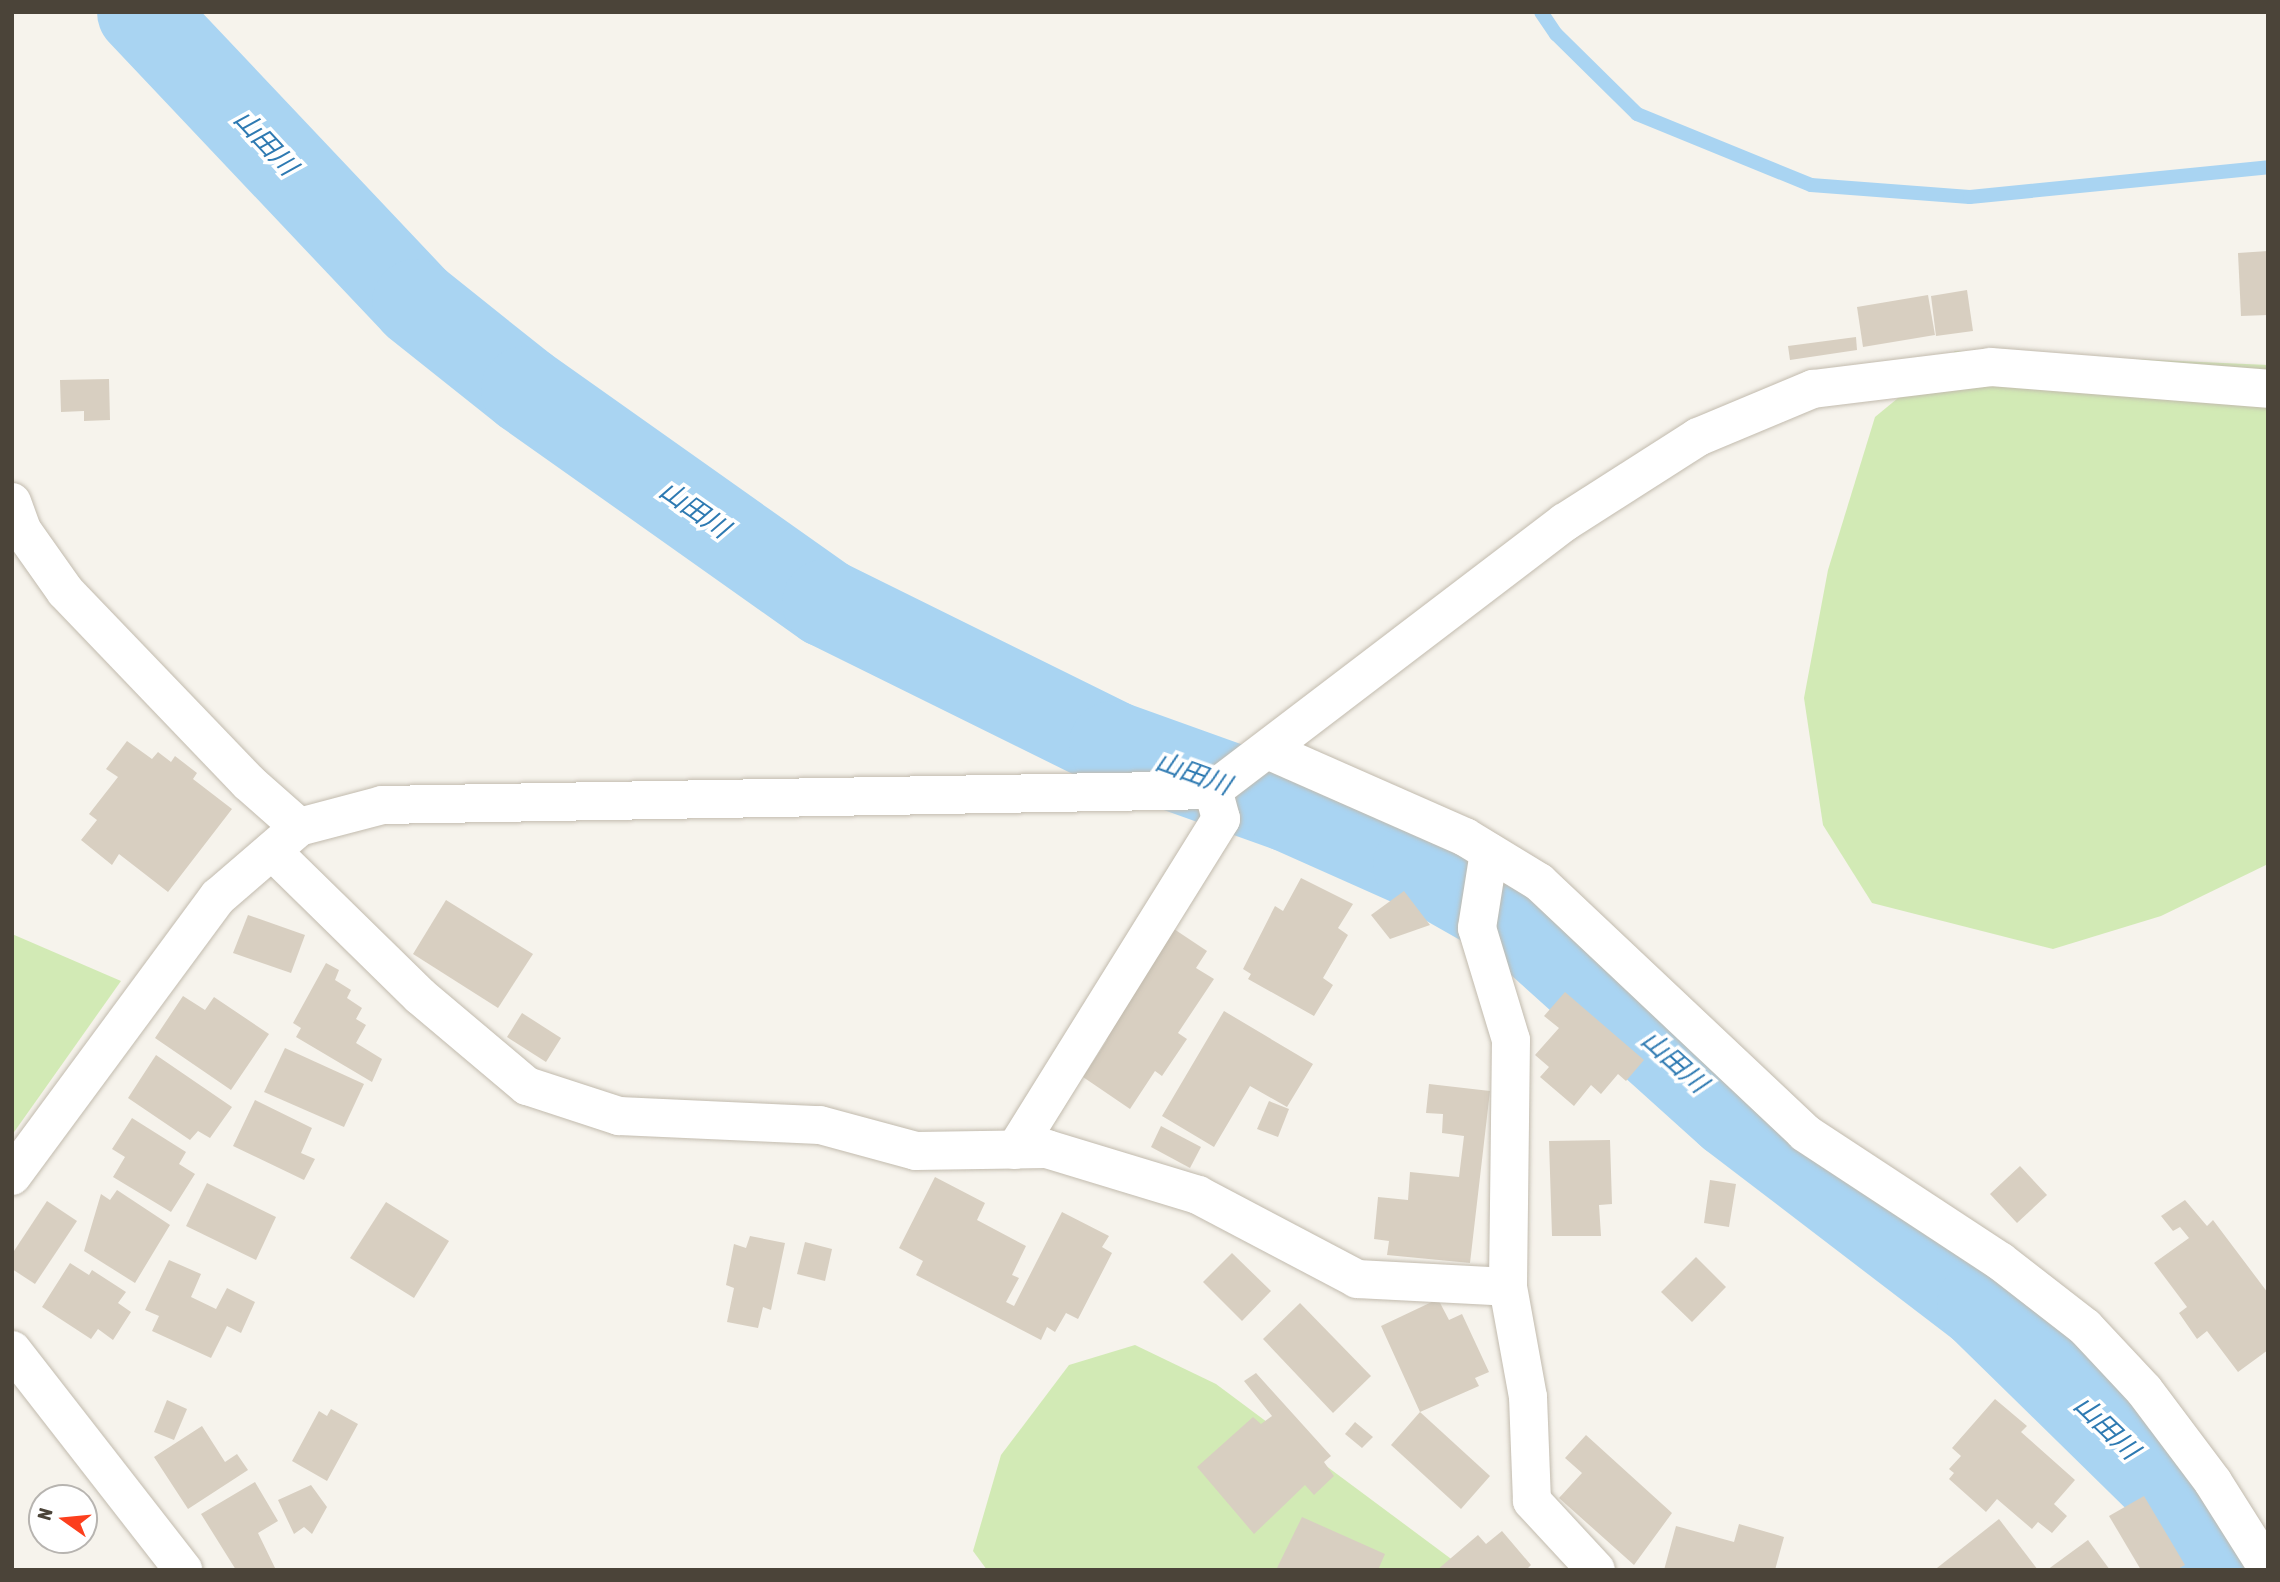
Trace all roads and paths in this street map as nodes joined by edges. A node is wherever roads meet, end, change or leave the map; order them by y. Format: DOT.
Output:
graph roads {
  1 [pos="2268,389"];
  2 [pos="12,502"];
  3 [pos="1270,751"];
  4 [pos="1213,790"];
  5 [pos="286,839"];
  6 [pos="1489,852"];
  7 [pos="1015,1150"];
  8 [pos="12,1176"];
  9 [pos="1508,1287"];
  10 [pos="12,1350"];
  11 [pos="2268,1569"];
  12 [pos="183,1570"];
  13 [pos="1596,1570"];
  1 -- 3 [label="street"];
  2 -- 5 [label="street"];
  3 -- 4 [label="street"];
  3 -- 6 [label="street"];
  4 -- 5 [label="street"];
  4 -- 7 [label="street"];
  5 -- 7 [label="street"];
  5 -- 8 [label="street"];
  6 -- 9 [label="street"];
  6 -- 11 [label="street"];
  7 -- 9 [label="street"];
  9 -- 13 [label="street"];
  10 -- 12 [label="street"];
}
